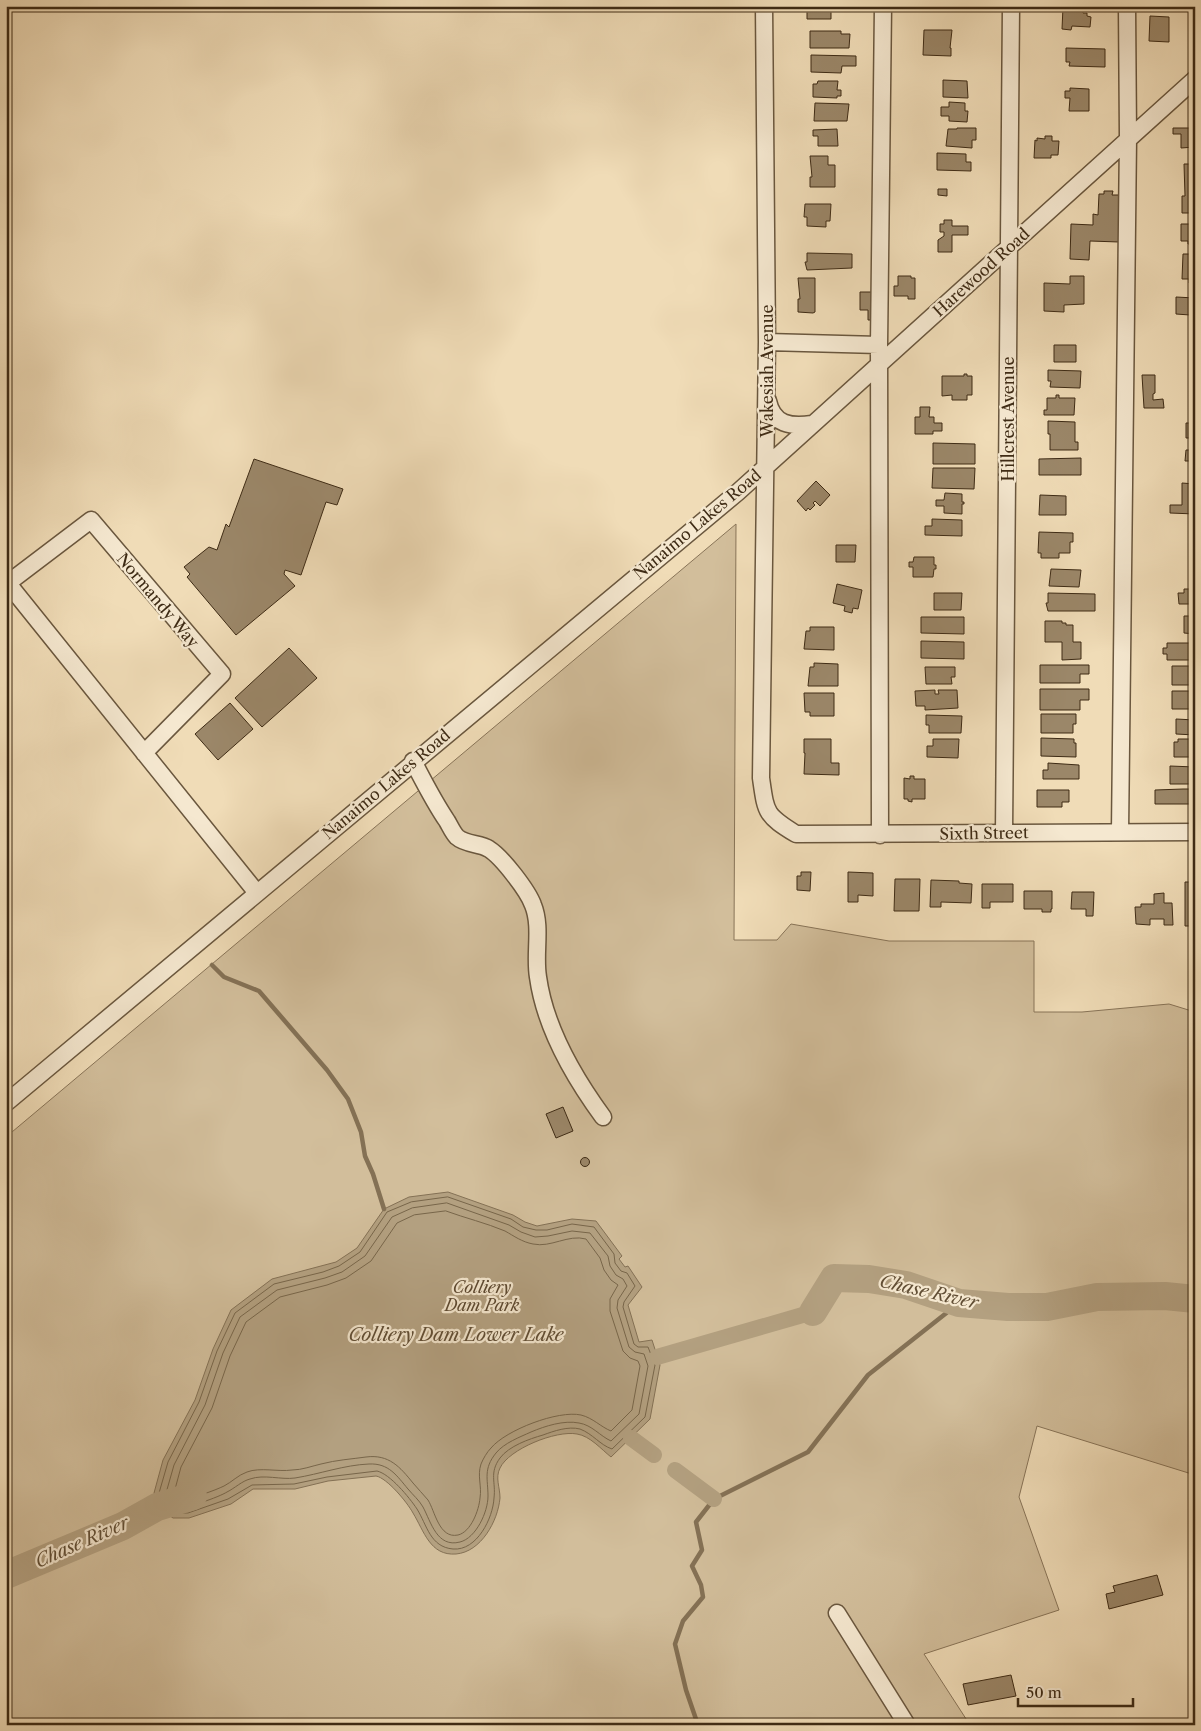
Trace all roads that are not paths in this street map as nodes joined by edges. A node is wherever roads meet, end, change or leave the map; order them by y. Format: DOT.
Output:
graph roads {
  1 [pos="764,6"];
  2 [pos="883,6"];
  3 [pos="1011,6"];
  4 [pos="1127,6"];
  5 [pos="1195,79"];
  6 [pos="1128,138"];
  7 [pos="1009,247"];
  8 [pos="768,342"];
  9 [pos="880,345"];
  10 [pos="880,363"];
  11 [pos="767,397"];
  12 [pos="812,424"];
  13 [pos="766,466"];
  14 [pos="7,582"];
  15 [pos="144,753"];
  16 [pos="413,761"];
  17 [pos="776,822"];
  18 [pos="1004,832"];
  19 [pos="1120,832"];
  20 [pos="1195,832"];
  21 [pos="880,835"];
  22 [pos="257,893"];
  23 [pos="6,1102"];
  24 [pos="603,1117"];
  25 [pos="837,1613"];
  26 [pos="907,1725"];
  1 -- 8 [label="street, Wakesiah Avenue"];
  2 -- 9 [label="street"];
  3 -- 7 [label="street, Hillcrest Avenue"];
  4 -- 6 [label="street"];
  5 -- 6 [label="street, Harewood Road"];
  6 -- 7 [label="street, Harewood Road"];
  6 -- 19 [label="street"];
  7 -- 10 [label="street, Harewood Road"];
  7 -- 18 [label="street, Hillcrest Avenue"];
  8 -- 9 [label="street"];
  8 -- 11 [label="street, Wakesiah Avenue"];
  9 -- 10 [label="street"];
  10 -- 12 [label="street, Harewood Road"];
  10 -- 21 [label="street"];
  11 -- 12 [label="street"];
  11 -- 13 [label="street, Wakesiah Avenue"];
  12 -- 13 [label="street, Harewood Road"];
  13 -- 16 [label="street, Nanaimo Lakes Road"];
  13 -- 17 [label="street, Wakesiah Avenue"];
  14 -- 15 [label="street, Normandy Way"];
  14 -- 15 [label="street, Normandy Way"];
  15 -- 22 [label="street, Normandy Way"];
  16 -- 22 [label="street, Nanaimo Lakes Road"];
  16 -- 24 [label="street"];
  17 -- 21 [label="street, Sixth Street"];
  18 -- 19 [label="street, Sixth Street"];
  18 -- 21 [label="street, Sixth Street"];
  19 -- 20 [label="street, Sixth Street"];
  22 -- 23 [label="street, Nanaimo Lakes Road"];
  25 -- 26 [label="street"];
}
